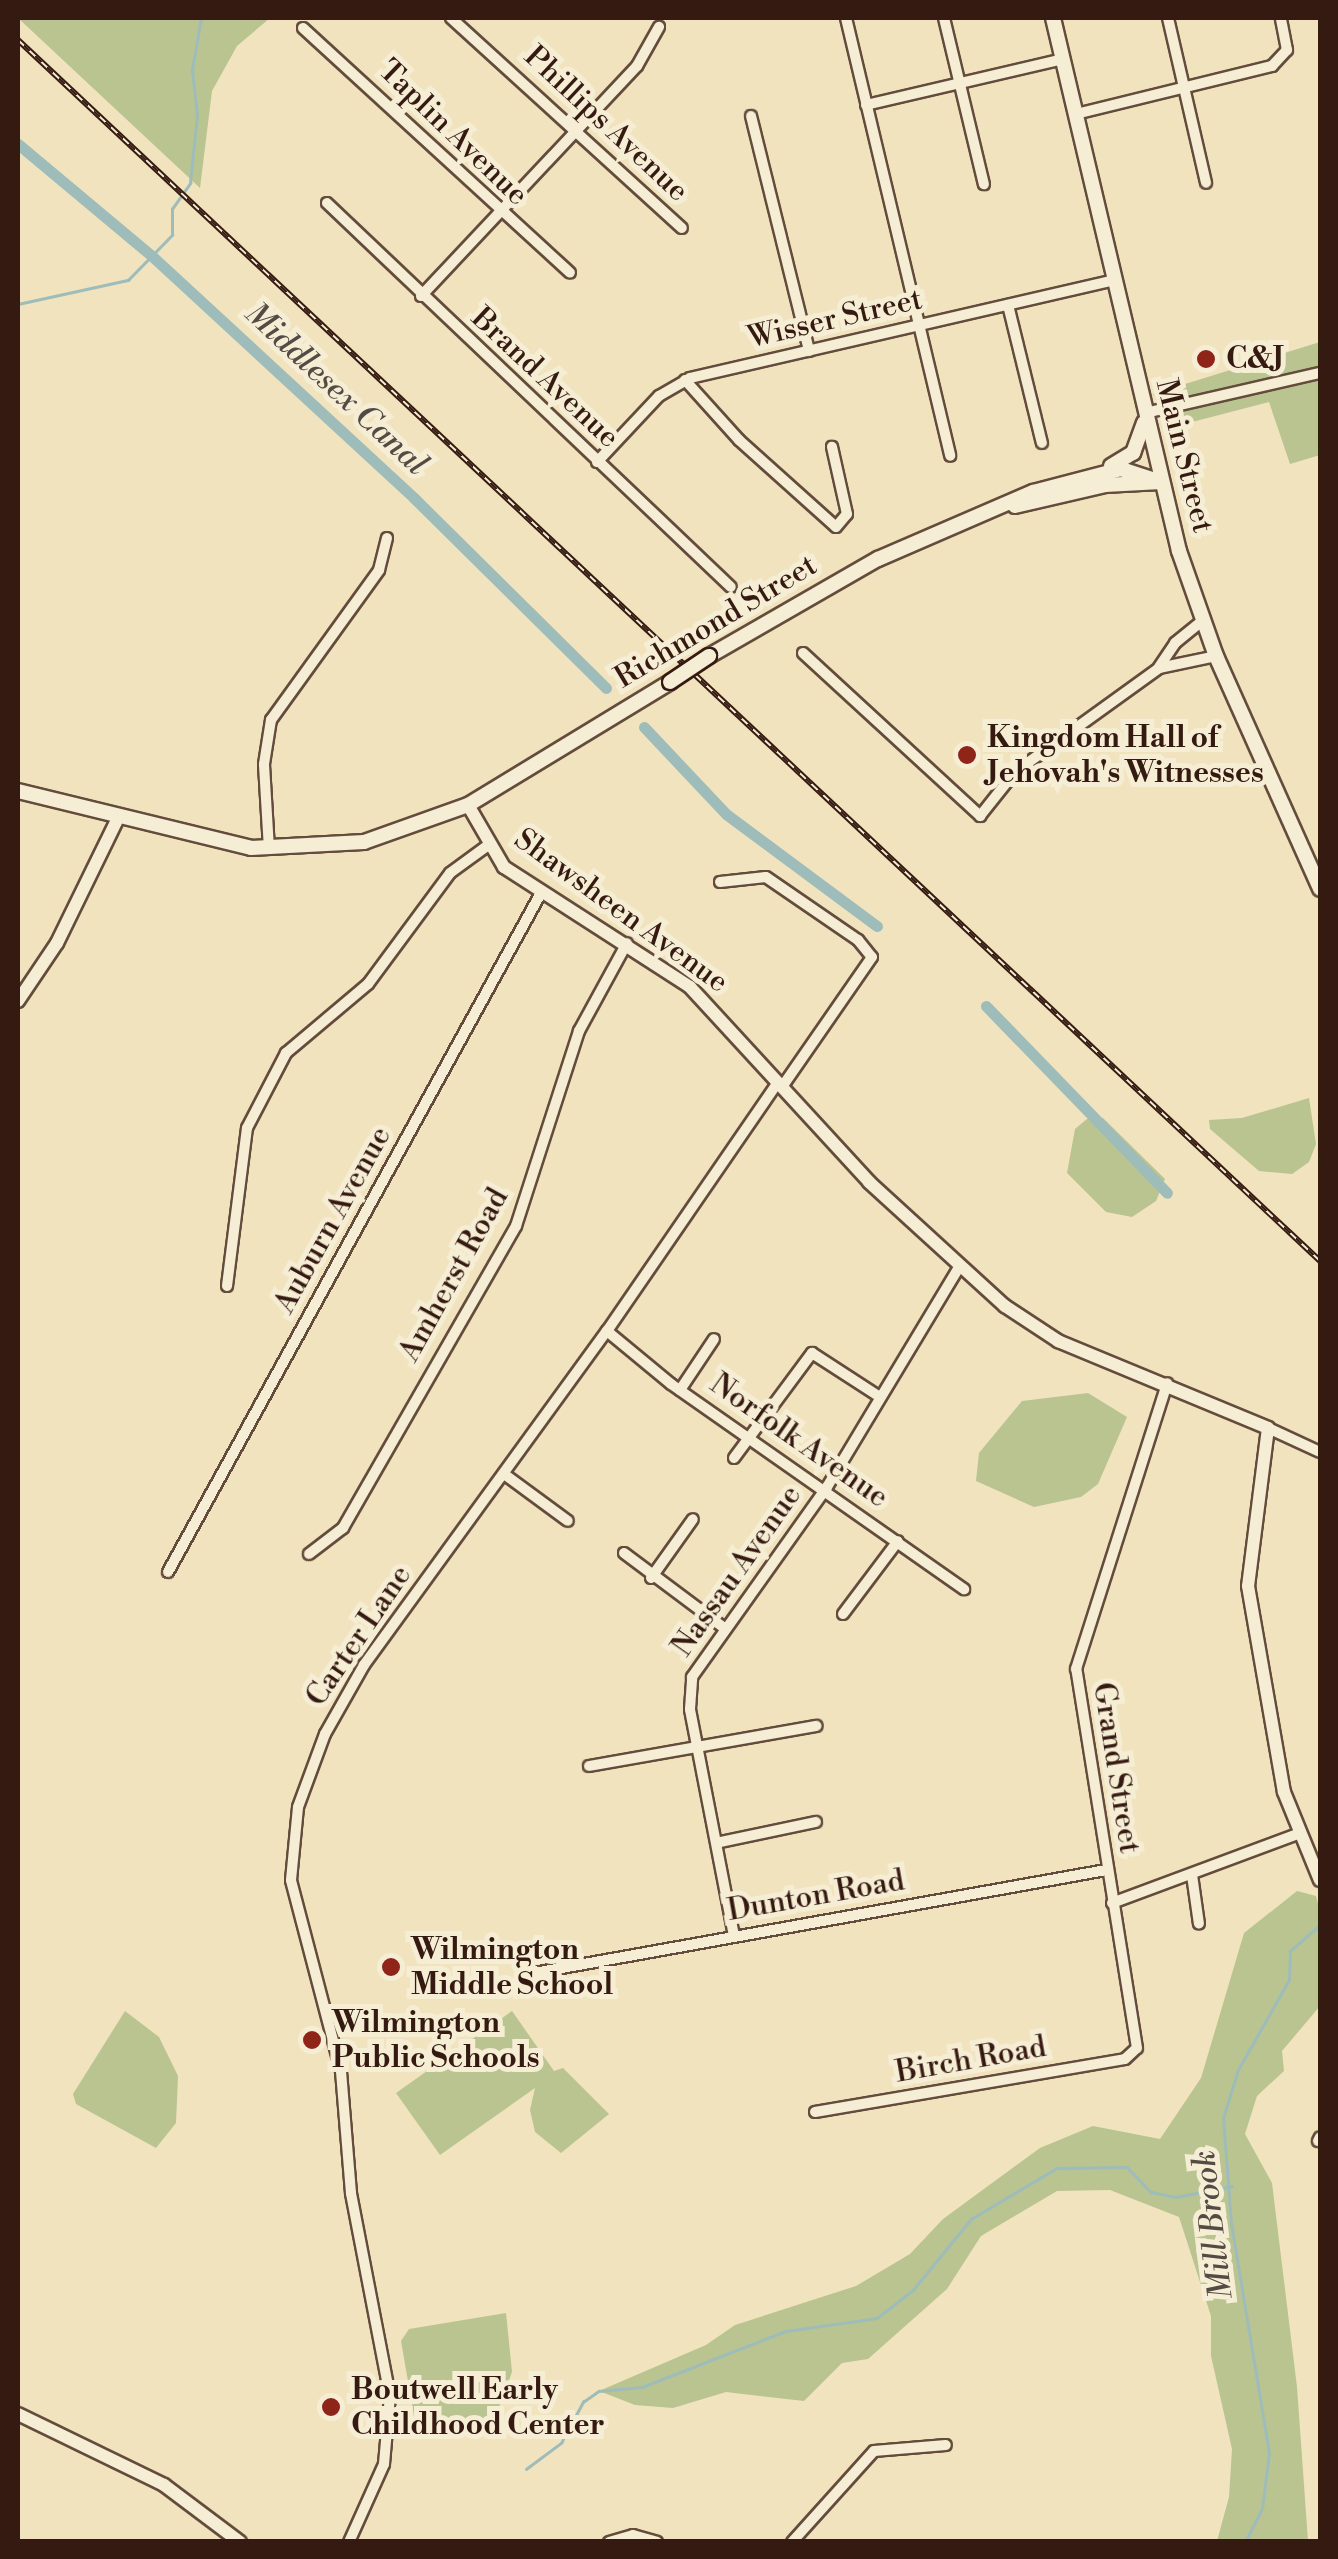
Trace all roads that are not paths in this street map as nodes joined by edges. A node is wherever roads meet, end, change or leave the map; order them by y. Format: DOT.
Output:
graph roads {
  1 [pos="451,18"];
  2 [pos="846,18"];
  3 [pos="944,18"];
  4 [pos="1053,18"];
  5 [pos="1168,18"];
  6 [pos="1282,18"];
  7 [pos="659,26"];
  8 [pos="303,28"];
  9 [pos="1063,59"];
  10 [pos="960,86"];
  11 [pos="1184,86"];
  12 [pos="866,104"];
  13 [pos="1076,114"];
  14 [pos="751,116"];
  15 [pos="576,132"];
  16 [pos="1206,183"];
  17 [pos="984,184"];
  18 [pos="328,204"];
  19 [pos="499,212"];
  20 [pos="682,228"];
  21 [pos="570,273"];
  22 [pos="1114,280"];
  23 [pos="420,296"];
  24 [pos="1008,305"];
  25 [pos="920,326"];
  26 [pos="810,351"];
  27 [pos="1320,373"];
  28 [pos="685,380"];
  29 [pos="1145,412"];
  30 [pos="1042,443"];
  31 [pos="832,447"];
  32 [pos="950,456"];
  33 [pos="597,462"];
  34 [pos="1096,472"];
  35 [pos="1161,482"];
  36 [pos="1004,507"];
  37 [pos="387,538"];
  38 [pos="730,587"];
  39 [pos="1202,621"];
  40 [pos="803,652"];
  41 [pos="1216,656"];
  42 [pos="1159,668"];
  43 [pos="18,791"];
  44 [pos="468,805"];
  45 [pos="120,816"];
  46 [pos="486,846"];
  47 [pos="268,849"];
  48 [pos="720,882"];
  49 [pos="1320,889"];
  50 [pos="541,893"];
  51 [pos="627,943"];
  52 [pos="18,1001"];
  53 [pos="780,1084"];
  54 [pos="959,1267"];
  55 [pos="226,1286"];
  56 [pos="608,1331"];
  57 [pos="714,1339"];
  58 [pos="1167,1383"];
  59 [pos="680,1390"];
  60 [pos="878,1395"];
  61 [pos="1268,1428"];
  62 [pos="751,1434"];
  63 [pos="1320,1452"];
  64 [pos="734,1458"];
  65 [pos="504,1474"];
  66 [pos="827,1487"];
  67 [pos="693,1519"];
  68 [pos="568,1520"];
  69 [pos="898,1541"];
  70 [pos="624,1553"];
  71 [pos="309,1554"];
  72 [pos="168,1572"];
  73 [pos="651,1578"];
  74 [pos="964,1589"];
  75 [pos="843,1614"];
  76 [pos="722,1627"];
  77 [pos="816,1726"];
  78 [pos="699,1750"];
  79 [pos="589,1766"];
  80 [pos="816,1822"];
  81 [pos="1298,1834"];
  82 [pos="720,1842"];
  83 [pos="1106,1870"];
  84 [pos="1192,1875"];
  85 [pos="1320,1880"];
  86 [pos="1112,1903"];
  87 [pos="1199,1924"];
  88 [pos="734,1936"];
  89 [pos="534,1973"];
  90 [pos="1134,2052"];
  91 [pos="815,2112"];
  92 [pos="18,2414"];
  93 [pos="946,2445"];
  94 [pos="240,2542"];
  95 [pos="349,2542"];
  96 [pos="609,2542"];
  97 [pos="658,2542"];
  98 [pos="792,2542"];
  1 -- 15 [label="street, Phillips Avenue"];
  2 -- 12 [label="street"];
  3 -- 10 [label="street"];
  4 -- 9 [label="main road, Main Street"];
  5 -- 11 [label="street"];
  6 -- 11 [label="street"];
  7 -- 15 [label="street"];
  8 -- 19 [label="street, Taplin Avenue"];
  9 -- 10 [label="street"];
  9 -- 13 [label="main road, Main Street"];
  10 -- 12 [label="street"];
  10 -- 17 [label="street"];
  11 -- 13 [label="street"];
  11 -- 16 [label="street"];
  12 -- 25 [label="street"];
  13 -- 22 [label="main road, Main Street"];
  14 -- 26 [label="street"];
  15 -- 19 [label="street"];
  15 -- 20 [label="street, Phillips Avenue"];
  18 -- 23 [label="street, Brand Avenue"];
  19 -- 21 [label="street, Taplin Avenue"];
  19 -- 23 [label="street"];
  22 -- 24 [label="street, Wisser Street"];
  22 -- 29 [label="main road, Main Street"];
  23 -- 33 [label="street, Brand Avenue"];
  24 -- 25 [label="street, Wisser Street"];
  24 -- 30 [label="street"];
  25 -- 26 [label="street, Wisser Street"];
  25 -- 32 [label="street"];
  26 -- 28 [label="street, Wisser Street"];
  27 -- 29 [label="street"];
  28 -- 31 [label="street"];
  28 -- 33 [label="street, Wisser Street"];
  29 -- 34 [label="main road"];
  29 -- 35 [label="main road, Main Street"];
  33 -- 38 [label="street, Brand Avenue"];
  34 -- 35 [label="main road, Richmond Street"];
  34 -- 36 [label="main road, Richmond Street"];
  35 -- 36 [label="main road, Richmond Street"];
  35 -- 39 [label="main road, Main Street"];
  36 -- 44 [label="main road, Richmond Street, bridge"];
  37 -- 47 [label="street"];
  39 -- 41 [label="main road, Main Street"];
  39 -- 42 [label="street"];
  40 -- 42 [label="street"];
  41 -- 42 [label="street"];
  41 -- 49 [label="main road, Main Street"];
  43 -- 45 [label="main road"];
  44 -- 46 [label="street, Shawsheen Avenue"];
  44 -- 47 [label="main road"];
  45 -- 47 [label="main road"];
  45 -- 52 [label="street"];
  46 -- 50 [label="street, Shawsheen Avenue"];
  46 -- 55 [label="street"];
  48 -- 53 [label="street, Carter Lane"];
  50 -- 51 [label="street, Shawsheen Avenue"];
  50 -- 72 [label="street, Auburn Avenue"];
  51 -- 53 [label="street, Shawsheen Avenue"];
  51 -- 71 [label="street, Amherst Road"];
  53 -- 54 [label="street, Shawsheen Avenue"];
  53 -- 56 [label="street, Carter Lane"];
  54 -- 58 [label="street, Shawsheen Avenue"];
  54 -- 60 [label="street, Nassau Avenue"];
  56 -- 59 [label="street, Norfolk Avenue"];
  56 -- 65 [label="street, Carter Lane"];
  57 -- 59 [label="street"];
  58 -- 61 [label="street, Shawsheen Avenue"];
  58 -- 83 [label="street, Grand Street"];
  59 -- 62 [label="street, Norfolk Avenue"];
  60 -- 62 [label="street"];
  60 -- 66 [label="street, Nassau Avenue"];
  61 -- 63 [label="street, Shawsheen Avenue"];
  61 -- 81 [label="street"];
  62 -- 64 [label="street"];
  62 -- 66 [label="street, Norfolk Avenue"];
  65 -- 68 [label="street"];
  65 -- 95 [label="street, Carter Lane"];
  66 -- 69 [label="street, Norfolk Avenue"];
  66 -- 76 [label="street, Nassau Avenue"];
  67 -- 73 [label="street"];
  69 -- 74 [label="street, Norfolk Avenue"];
  69 -- 75 [label="street"];
  70 -- 73 [label="street"];
  73 -- 76 [label="street"];
  76 -- 78 [label="street, Nassau Avenue"];
  77 -- 78 [label="street"];
  78 -- 79 [label="street"];
  78 -- 82 [label="street, Nassau Avenue"];
  80 -- 82 [label="street"];
  81 -- 84 [label="street"];
  81 -- 85 [label="street"];
  82 -- 88 [label="street, Nassau Avenue"];
  83 -- 86 [label="street, Grand Street"];
  83 -- 88 [label="street, Dunton Road"];
  84 -- 86 [label="street"];
  84 -- 87 [label="street"];
  86 -- 90 [label="street, Grand Street"];
  88 -- 89 [label="street, Dunton Road"];
  90 -- 91 [label="street, Birch Road"];
  92 -- 94 [label="street"];
  93 -- 98 [label="street"];
  96 -- 97 [label="street"];
}
